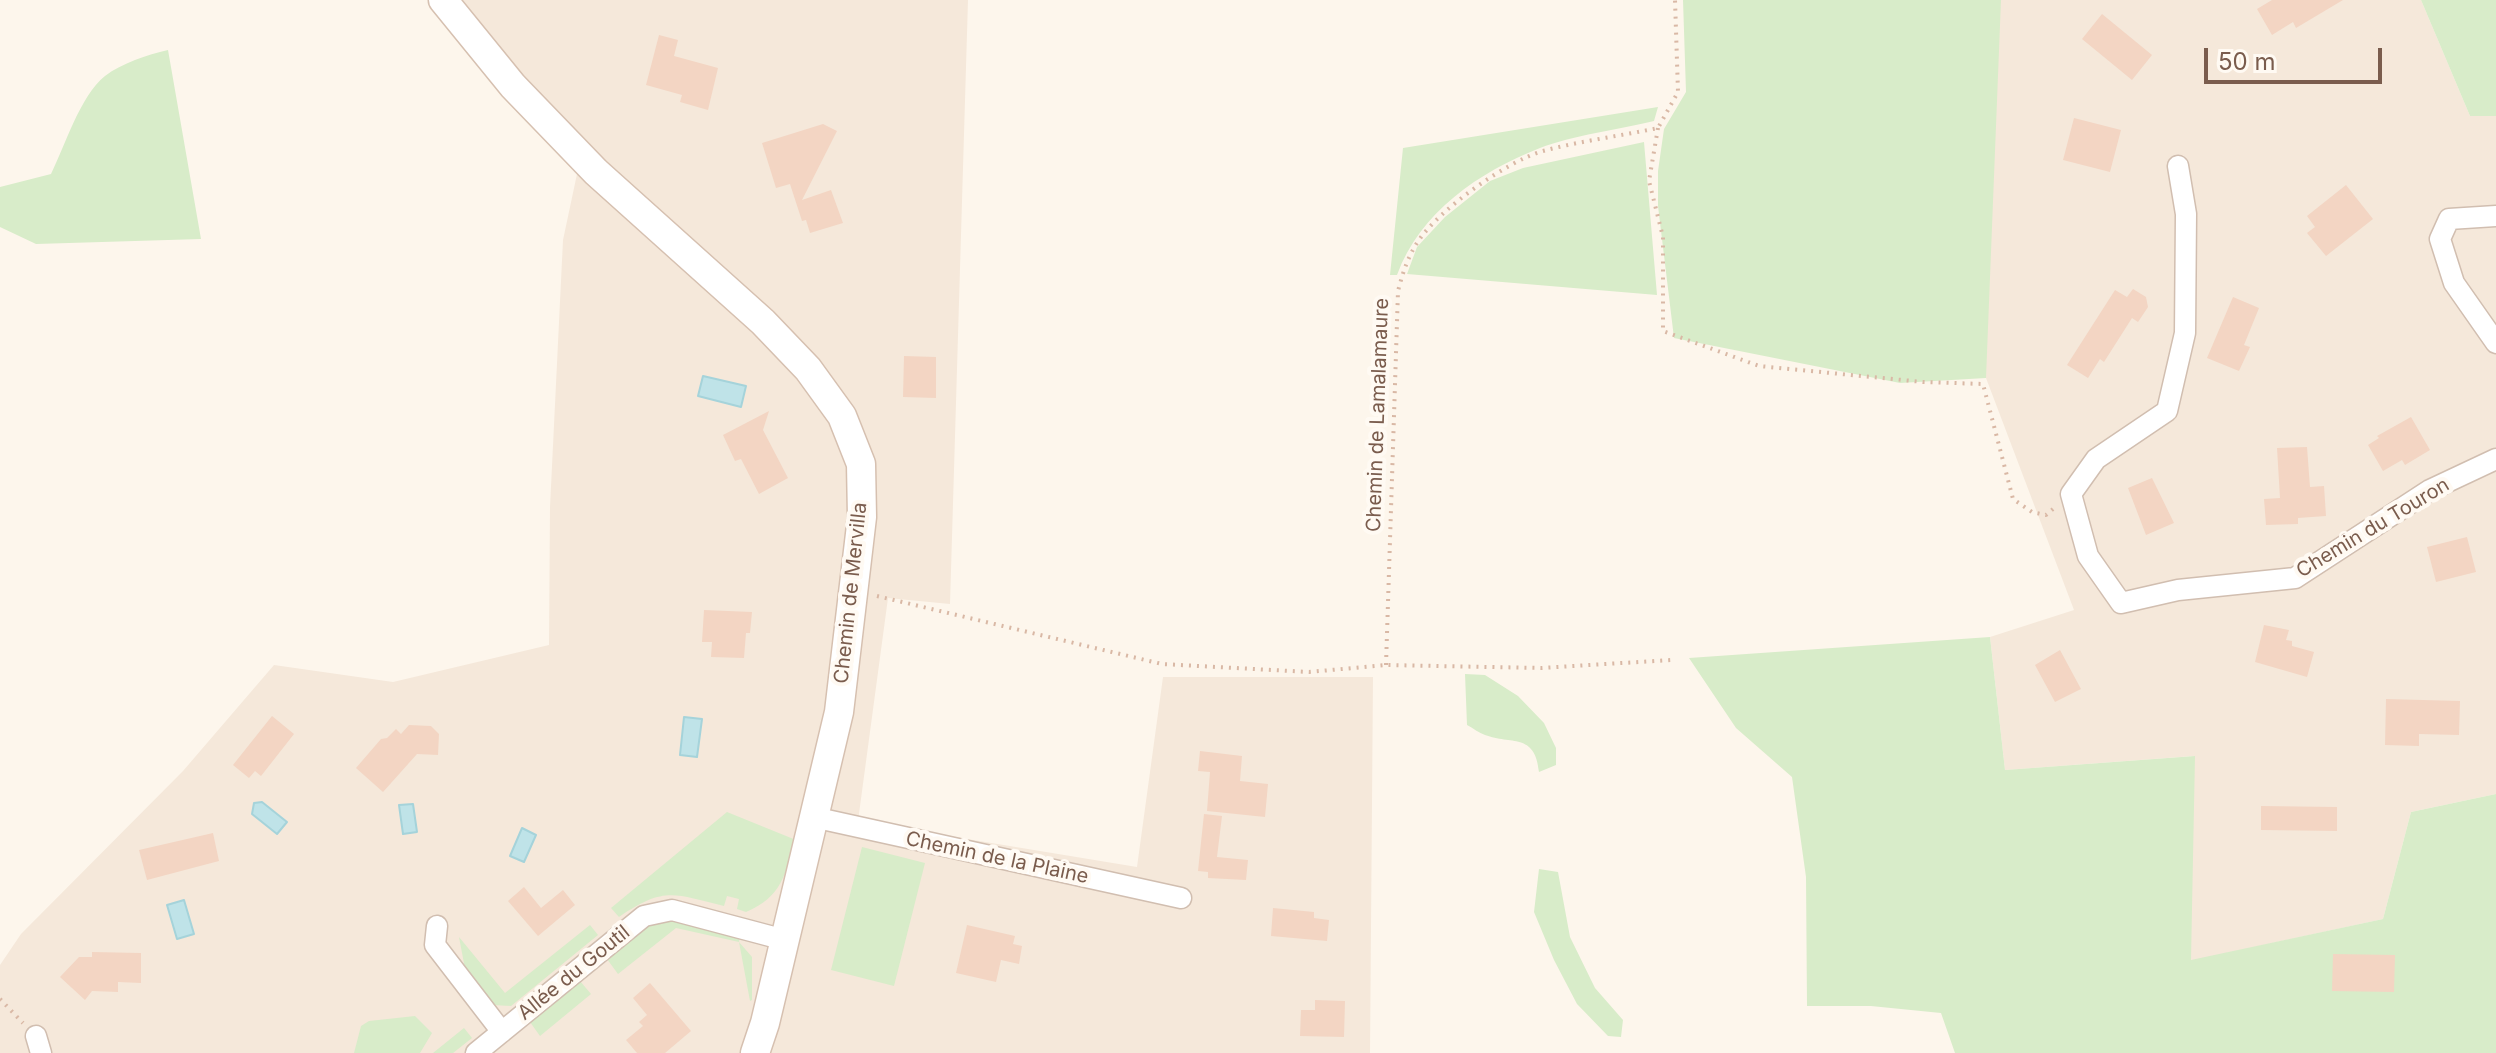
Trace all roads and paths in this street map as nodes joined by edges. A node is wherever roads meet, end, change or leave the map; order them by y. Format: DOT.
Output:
graph roads {
  1 [pos="443,0"];
  2 [pos="1675,0"];
  3 [pos="1658,128"];
  4 [pos="2178,166"];
  5 [pos="2496,216"];
  6 [pos="2496,343"];
  7 [pos="2496,459"];
  8 [pos="2071,494"];
  9 [pos="855,591"];
  10 [pos="1671,660"];
  11 [pos="1386,665"];
  12 [pos="813,817"];
  13 [pos="1181,898"];
  14 [pos="437,926"];
  15 [pos="785,940"];
  16 [pos="0,999"];
  17 [pos="502,1032"];
  18 [pos="39,1044"];
  19 [pos="476,1053"];
  20 [pos="755,1053"];
  1 -- 9 [label="street, Chemin de Mervilla"];
  2 -- 3 [label="path"];
  3 -- 8 [label="path"];
  3 -- 11 [label="path, Chemin de Lamalamaure"];
  4 -- 8 [label="street"];
  5 -- 6 [label="street"];
  7 -- 8 [label="street, Chemin du Touron"];
  9 -- 11 [label="path"];
  9 -- 12 [label="street, Chemin de Mervilla"];
  10 -- 11 [label="path"];
  12 -- 13 [label="street, Chemin de la Plaine"];
  12 -- 15 [label="street, Chemin de Mervilla"];
  14 -- 17 [label="street, Allée du Goutil"];
  15 -- 17 [label="street, Allée du Goutil"];
  15 -- 20 [label="street, Chemin de Mervilla"];
  16 -- 18 [label="path"];
  17 -- 19 [label="street, Allée du Goutil"];
}
